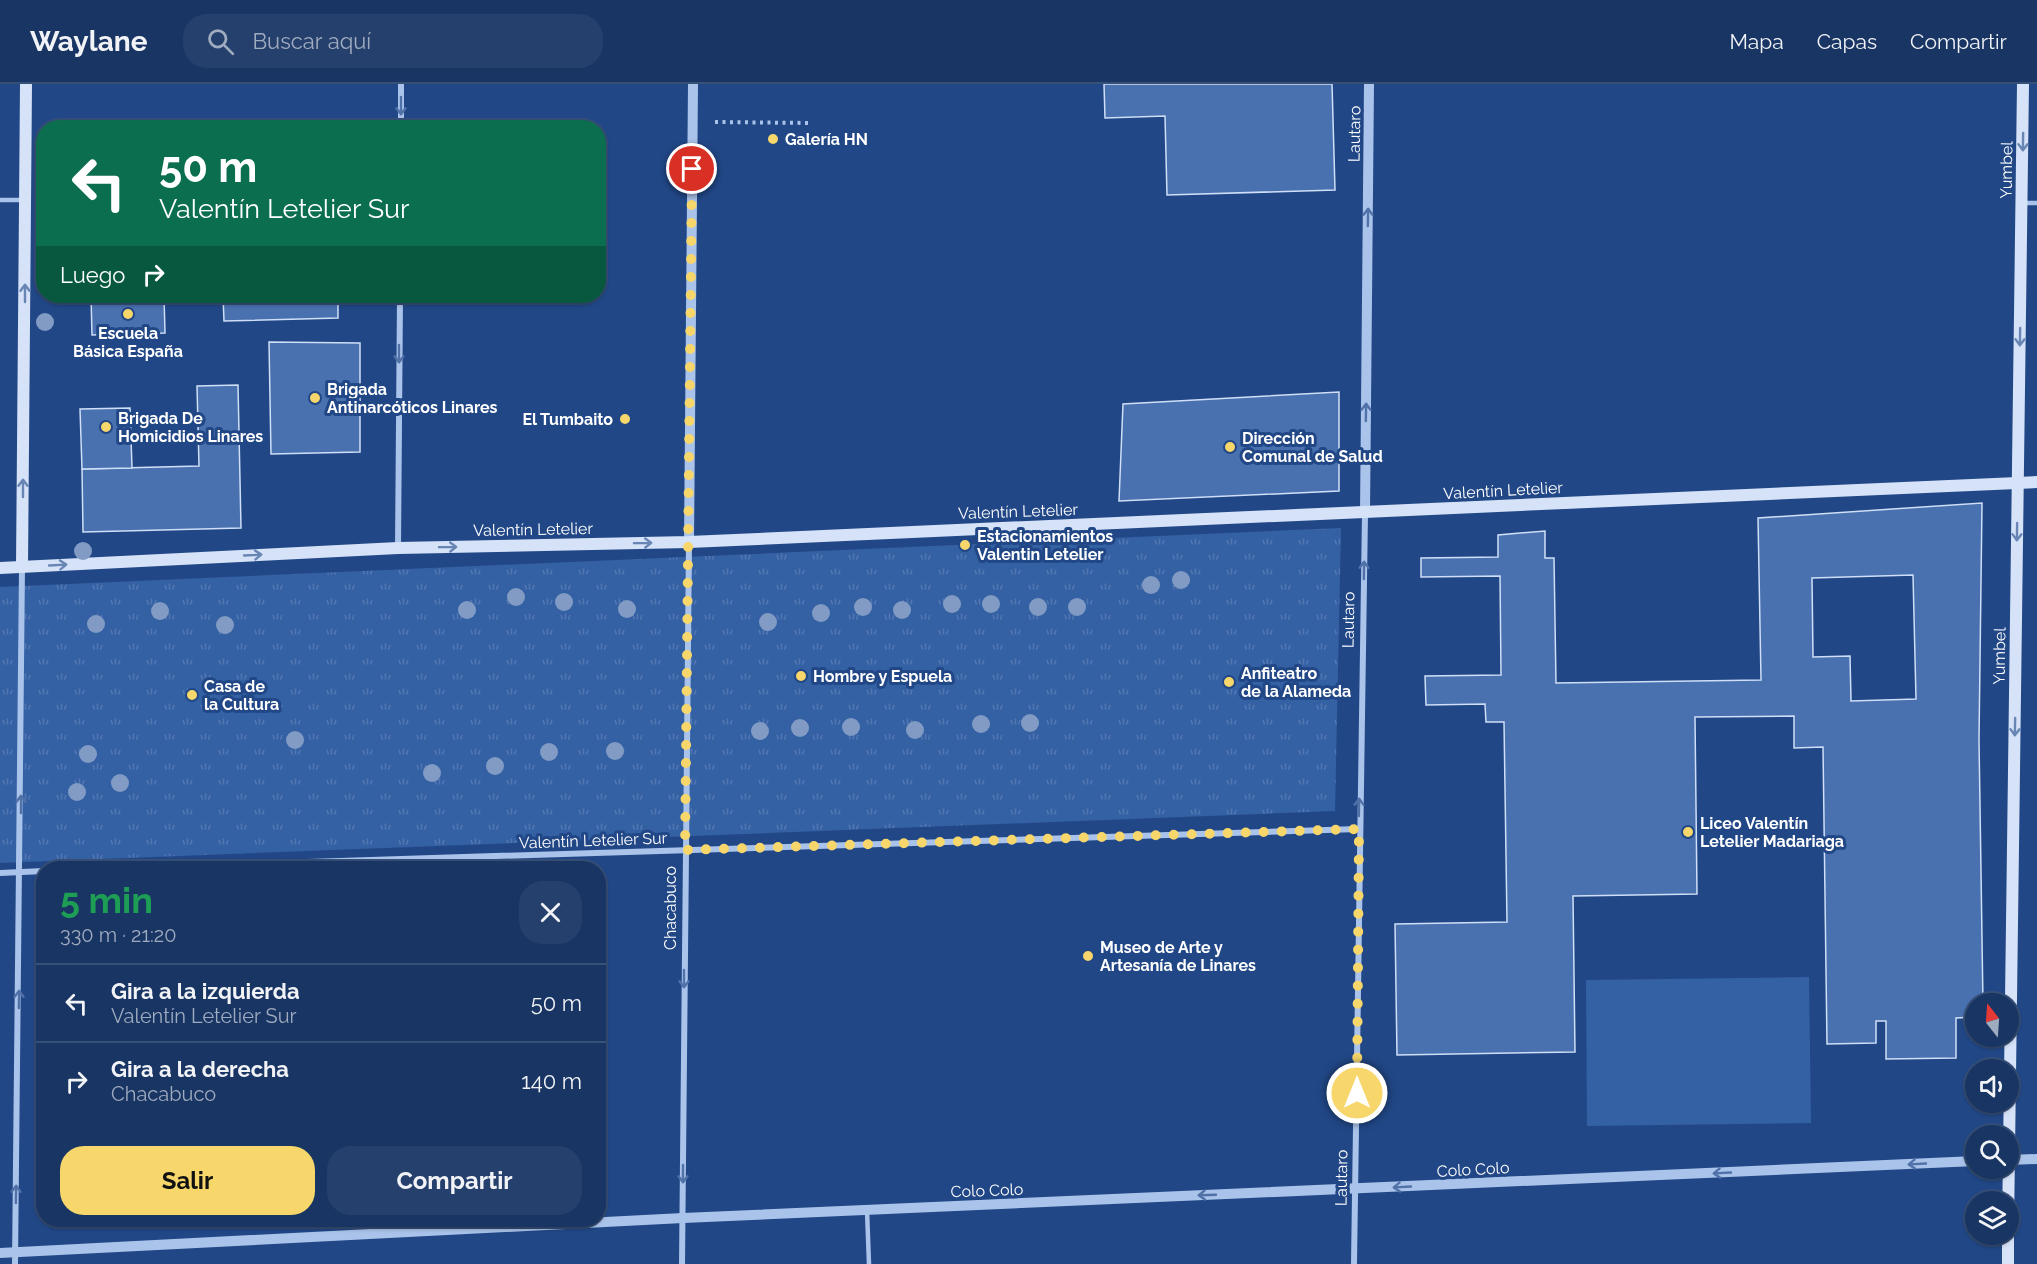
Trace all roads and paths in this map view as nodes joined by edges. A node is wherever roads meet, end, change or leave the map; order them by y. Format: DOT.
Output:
graph roads {
  1 [pos="26,84"];
  2 [pos="401,84"];
  3 [pos="693,84"];
  4 [pos="1369,84"];
  5 [pos="2024,84"];
  6 [pos="401,120"];
  7 [pos="693,122"];
  8 [pos="810,123"];
  9 [pos="0,200"];
  10 [pos="26,200"];
  11 [pos="2037,202"];
  12 [pos="2022,203"];
  13 [pos="400,303"];
  14 [pos="2037,482"];
  15 [pos="2018,483"];
  16 [pos="1365,513"];
  17 [pos="689,542"];
  18 [pos="398,548"];
  19 [pos="22,567"];
  20 [pos="0,568"];
  21 [pos="1359,829"];
  22 [pos="685,850"];
  23 [pos="337,861"];
  24 [pos="36,871"];
  25 [pos="20,872"];
  26 [pos="0,873"];
  27 [pos="2009,1125"];
  28 [pos="2037,1159"];
  29 [pos="2019,1160"];
  30 [pos="1965,1161"];
  31 [pos="1356,1189"];
  32 [pos="867,1210"];
  33 [pos="683,1218"];
  34 [pos="606,1222"];
  35 [pos="506,1227"];
  36 [pos="2008,1245"];
  37 [pos="15,1252"];
  38 [pos="0,1253"];
  39 [pos="15,1264"];
  40 [pos="682,1264"];
  41 [pos="868,1264"];
  42 [pos="1354,1264"];
  43 [pos="2008,1264"];
  1 -- 10 [label="main road"];
  2 -- 6 [label="street, one-way"];
  3 -- 7 [label="street, Chacabuco"];
  16 -- 4 [label="street, Lautaro, one-way"];
  5 -- 12 [label="main road, Yumbel, one-way"];
  7 -- 8 [label="path"];
  7 -- 17 [label="street, Chacabuco"];
  9 -- 10 [label="lane"];
  19 -- 10 [label="main road, one-way"];
  11 -- 12 [label="lane"];
  12 -- 15 [label="main road, Yumbel, one-way"];
  13 -- 18 [label="street, one-way"];
  14 -- 15 [label="main road, Valentín Letelier"];
  15 -- 16 [label="main road, Valentín Letelier"];
  15 -- 27 [label="main road, Yumbel, one-way"];
  16 -- 17 [label="main road, Valentín Letelier"];
  21 -- 16 [label="street, Lautaro, one-way"];
  18 -- 17 [label="main road, Valentín Letelier, one-way"];
  17 -- 22 [label="street, Chacabuco"];
  19 -- 18 [label="main road, Valentín Letelier, one-way"];
  19 -- 20 [label="main road, Valentín Letelier"];
  25 -- 19 [label="street, one-way"];
  21 -- 22 [label="street, Valentín Letelier Sur"];
  21 -- 31 [label="street, Lautaro"];
  22 -- 23 [label="street, Valentín Letelier Sur"];
  22 -- 33 [label="street, Chacabuco, one-way"];
  24 -- 25 [label="street"];
  25 -- 26 [label="street"];
  37 -- 25 [label="street, one-way"];
  28 -- 29 [label="street"];
  30 -- 31 [label="street, Colo Colo, one-way"];
  31 -- 32 [label="street, Colo Colo, one-way"];
  31 -- 42 [label="street, Lautaro"];
  32 -- 33 [label="street, Colo Colo"];
  32 -- 41 [label="lane"];
  33 -- 34 [label="street, Colo Colo"];
  33 -- 40 [label="street, Chacabuco"];
  35 -- 37 [label="street, Colo Colo"];
  36 -- 43 [label="main road"];
  37 -- 38 [label="street, Colo Colo"];
  37 -- 39 [label="street"];
}
